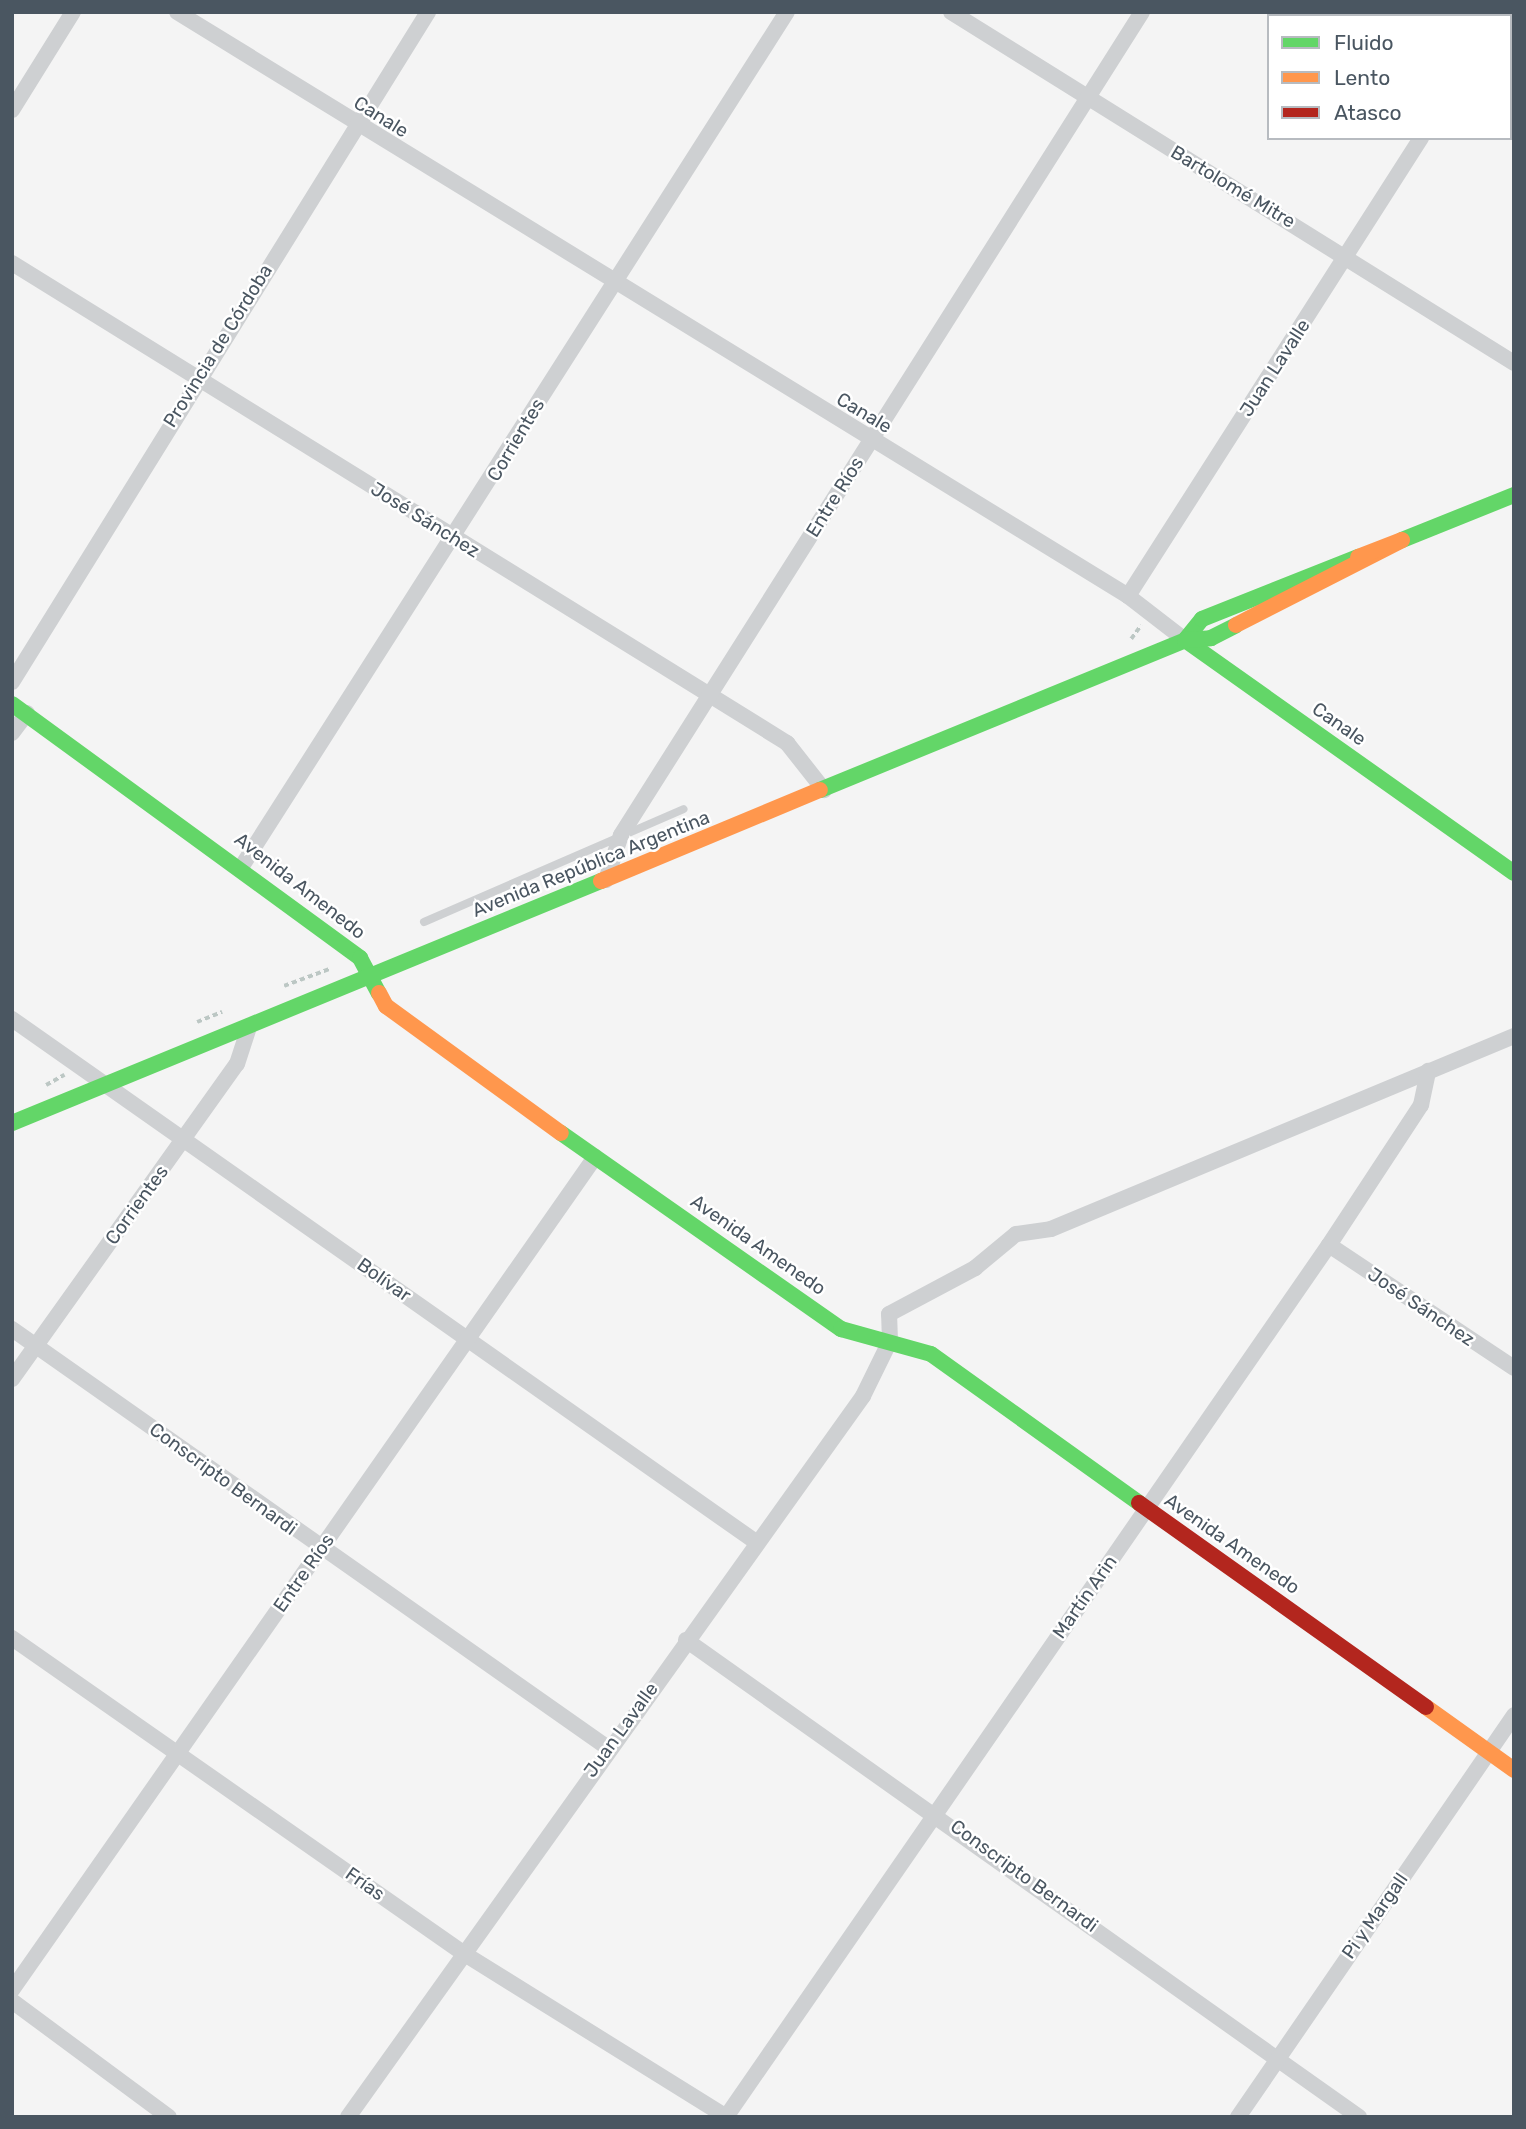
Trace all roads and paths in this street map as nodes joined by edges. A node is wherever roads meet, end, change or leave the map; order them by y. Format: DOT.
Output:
graph roads {
  1 [pos="73,12"];
  2 [pos="177,12"];
  3 [pos="428,12"];
  4 [pos="787,12"];
  5 [pos="951,12"];
  6 [pos="1142,12"];
  7 [pos="1088,98"];
  8 [pos="12,110"];
  9 [pos="356,127"];
  10 [pos="1420,140"];
  11 [pos="1347,257"];
  12 [pos="12,263"];
  13 [pos="612,285"];
  14 [pos="1514,363"];
  15 [pos="197,378"];
  16 [pos="870,442"];
  17 [pos="1514,495"];
  18 [pos="456,539"];
  19 [pos="1128,596"];
  20 [pos="1185,640"];
  21 [pos="12,682"];
  22 [pos="712,698"];
  23 [pos="12,704"];
  24 [pos="27,713"];
  25 [pos="12,733"];
  26 [pos="824,790"];
  27 [pos="684,809"];
  28 [pos="620,838"];
  29 [pos="242,866"];
  30 [pos="1514,873"];
  31 [pos="606,880"];
  32 [pos="424,922"];
  33 [pos="369,979"];
  34 [pos="12,1019"];
  35 [pos="249,1026"];
  36 [pos="1514,1036"];
  37 [pos="1428,1071"];
  38 [pos="103,1084"];
  39 [pos="12,1123"];
  40 [pos="183,1140"];
  41 [pos="596,1157"];
  42 [pos="1328,1245"];
  43 [pos="12,1329"];
  44 [pos="470,1340"];
  45 [pos="890,1341"];
  46 [pos="36,1346"];
  47 [pos="1514,1368"];
  48 [pos="12,1380"];
  49 [pos="1146,1509"];
  50 [pos="756,1542"];
  51 [pos="321,1549"];
  52 [pos="12,1638"];
  53 [pos="686,1640"];
  54 [pos="1514,1715"];
  55 [pos="608,1748"];
  56 [pos="1488,1752"];
  57 [pos="178,1753"];
  58 [pos="1514,1770"];
  59 [pos="936,1812"];
  60 [pos="463,1953"];
  61 [pos="12,1990"];
  62 [pos="12,2001"];
  63 [pos="1277,2060"];
  64 [pos="169,2117"];
  65 [pos="348,2117"];
  66 [pos="726,2117"];
  67 [pos="1238,2117"];
  68 [pos="1359,2117"];
  1 -- 8 [label="street"];
  2 -- 9 [label="street, Canale"];
  3 -- 9 [label="street, Provincia de Córdoba"];
  4 -- 13 [label="street, Corrientes"];
  5 -- 7 [label="street, Bartolomé Mitre"];
  6 -- 7 [label="street, Entre Ríos"];
  7 -- 11 [label="street, Bartolomé Mitre"];
  7 -- 16 [label="street, Entre Ríos"];
  9 -- 13 [label="street, Canale"];
  9 -- 15 [label="street, Provincia de Córdoba"];
  10 -- 11 [label="street, Juan Lavalle"];
  11 -- 14 [label="street, Bartolomé Mitre"];
  11 -- 19 [label="street, Juan Lavalle"];
  12 -- 15 [label="street, José Sánchez"];
  13 -- 16 [label="street, Canale"];
  13 -- 18 [label="street, Corrientes"];
  15 -- 18 [label="street, José Sánchez"];
  15 -- 21 [label="street, Provincia de Córdoba"];
  16 -- 19 [label="street, Canale"];
  16 -- 22 [label="street, Entre Ríos"];
  17 -- 20 [label="street, Avenida República Argentina"];
  18 -- 22 [label="street, José Sánchez"];
  18 -- 29 [label="street, Corrientes"];
  19 -- 20 [label="street, Canale"];
  20 -- 26 [label="street, Avenida República Argentina"];
  20 -- 30 [label="street, Canale"];
  22 -- 26 [label="street, José Sánchez"];
  22 -- 28 [label="street, Entre Ríos"];
  23 -- 24 [label="street, Avenida Amenedo"];
  24 -- 25 [label="street"];
  24 -- 29 [label="street, Avenida Amenedo"];
  26 -- 31 [label="street, Avenida República Argentina"];
  27 -- 28 [label="lane"];
  28 -- 31 [label="street, Entre Ríos"];
  28 -- 32 [label="lane"];
  29 -- 33 [label="street, Avenida Amenedo"];
  31 -- 33 [label="street, Avenida República Argentina"];
  33 -- 35 [label="street, Avenida República Argentina"];
  33 -- 41 [label="street, Avenida Amenedo"];
  34 -- 38 [label="street, Bolívar"];
  35 -- 38 [label="street, Avenida República Argentina"];
  35 -- 40 [label="street, Corrientes"];
  36 -- 37 [label="street"];
  37 -- 42 [label="street, Martín Arin"];
  37 -- 45 [label="street, Juan Lavalle"];
  38 -- 39 [label="street, Avenida República Argentina"];
  38 -- 40 [label="street, Bolívar"];
  40 -- 44 [label="street, Bolívar"];
  40 -- 46 [label="street, Corrientes"];
  41 -- 44 [label="street, Entre Ríos"];
  41 -- 45 [label="street, Avenida Amenedo"];
  42 -- 47 [label="street, José Sánchez"];
  42 -- 49 [label="street, Martín Arin"];
  43 -- 46 [label="street, Conscripto Bernardi"];
  44 -- 50 [label="street, Bolívar"];
  44 -- 51 [label="street, Entre Ríos"];
  45 -- 49 [label="street, Avenida Amenedo"];
  45 -- 50 [label="street, Juan Lavalle"];
  46 -- 48 [label="street, Corrientes"];
  46 -- 51 [label="street, Conscripto Bernardi"];
  49 -- 56 [label="street, Avenida Amenedo"];
  49 -- 59 [label="street, Martín Arin"];
  50 -- 53 [label="street, Juan Lavalle"];
  51 -- 55 [label="street, Conscripto Bernardi"];
  51 -- 57 [label="street, Entre Ríos"];
  52 -- 57 [label="street, Frías"];
  53 -- 55 [label="street, Juan Lavalle"];
  53 -- 59 [label="street, Conscripto Bernardi"];
  54 -- 56 [label="street, Pi y Margall"];
  55 -- 60 [label="street, Juan Lavalle"];
  56 -- 58 [label="street, Avenida Amenedo"];
  56 -- 63 [label="street, Pi y Margall"];
  57 -- 60 [label="street, Frías"];
  57 -- 61 [label="street, Entre Ríos"];
  59 -- 63 [label="street, Conscripto Bernardi"];
  59 -- 66 [label="street, Martín Arin"];
  60 -- 65 [label="street, Juan Lavalle"];
  60 -- 66 [label="street, Frías"];
  62 -- 64 [label="street"];
  63 -- 67 [label="street, Pi y Margall"];
  63 -- 68 [label="street, Conscripto Bernardi"];
}
